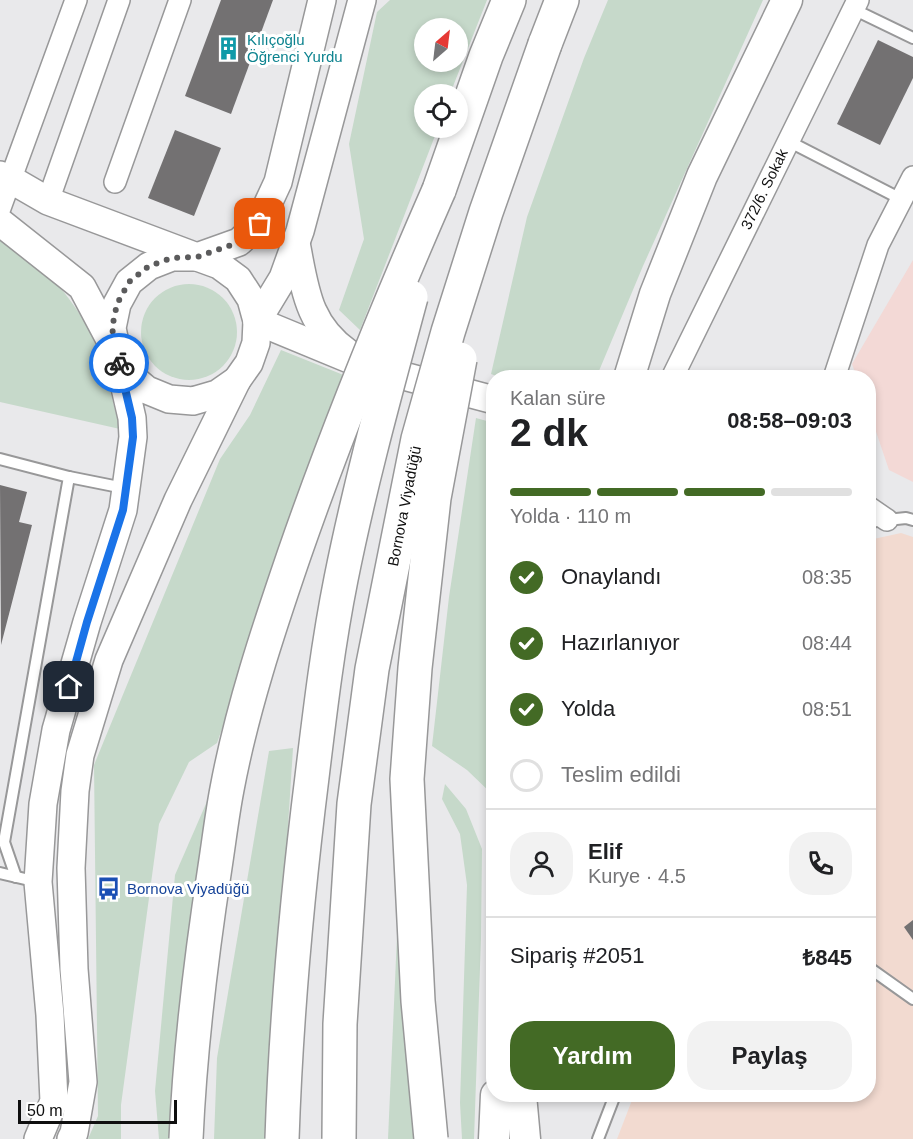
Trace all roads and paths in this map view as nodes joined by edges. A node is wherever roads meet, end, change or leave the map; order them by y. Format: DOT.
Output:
graph roads {
  1 [pos="76,0"];
  2 [pos="119,0"];
  3 [pos="180,0"];
  4 [pos="322,0"];
  5 [pos="362,0"];
  6 [pos="509,0"];
  7 [pos="562,0"];
  8 [pos="787,0"];
  9 [pos="856,4"];
  10 [pos="913,38"];
  11 [pos="788,141"];
  12 [pos="5,177"];
  13 [pos="913,177"];
  14 [pos="115,182"];
  15 [pos="439,190"];
  16 [pos="902,199"];
  17 [pos="48,201"];
  18 [pos="0,208"];
  19 [pos="486,212"];
  20 [pos="0,222"];
  21 [pos="296,243"];
  22 [pos="197,257"];
  23 [pos="257,321"];
  24 [pos="117,353"];
  25 [pos="366,366"];
  26 [pos="631,370"];
  27 [pos="676,370"];
  28 [pos="837,370"];
  29 [pos="237,380"];
  30 [pos="486,398"];
  31 [pos="0,459"];
  32 [pos="69,477"];
  33 [pos="126,489"];
  34 [pos="913,520"];
  35 [pos="878,521"];
  36 [pos="0,873"];
  37 [pos="27,879"];
  38 [pos="876,973"];
  39 [pos="913,999"];
  40 [pos="496,1102"];
  41 [pos="522,1102"];
  42 [pos="612,1102"];
  43 [pos="38,1139"];
  44 [pos="71,1139"];
  45 [pos="186,1139"];
  46 [pos="282,1139"];
  47 [pos="339,1139"];
  48 [pos="431,1139"];
  49 [pos="494,1139"];
  50 [pos="525,1139"];
  51 [pos="598,1139"];
  1 -- 12 [label="street"];
  2 -- 17 [label="street"];
  3 -- 14 [label="street"];
  4 -- 22 [label="street"];
  5 -- 21 [label="street"];
  6 -- 15 [label="highway"];
  7 -- 19 [label="highway, Bornova Viyadüğü, bridge"];
  8 -- 26 [label="main road"];
  9 -- 10 [label="lane"];
  9 -- 11 [label="street, 372/6. Sokak"];
  11 -- 16 [label="lane"];
  11 -- 27 [label="street, 372/6. Sokak"];
  12 -- 17 [label="street"];
  12 -- 18 [label="street"];
  13 -- 16 [label="street"];
  15 -- 45 [label="highway, bridge"];
  15 -- 46 [label="highway, bridge"];
  16 -- 28 [label="street"];
  17 -- 22 [label="street"];
  19 -- 47 [label="highway, Bornova Viyadüğü, bridge"];
  19 -- 48 [label="highway, bridge"];
  20 -- 24 [label="street"];
  21 -- 23 [label="street"];
  21 -- 25 [label="street"];
  22 -- 23 [label="street"];
  22 -- 24 [label="street"];
  23 -- 25 [label="street"];
  23 -- 29 [label="street"];
  24 -- 29 [label="street"];
  24 -- 33 [label="street"];
  25 -- 30 [label="street"];
  29 -- 44 [label="street"];
  31 -- 32 [label="lane"];
  32 -- 33 [label="lane"];
  32 -- 37 [label="lane"];
  33 -- 37 [label="street"];
  34 -- 35 [label="lane"];
  36 -- 37 [label="lane"];
  37 -- 43 [label="street"];
  38 -- 39 [label="lane"];
  40 -- 49 [label="main road"];
  41 -- 50 [label="main road"];
  42 -- 51 [label="lane"];
}
